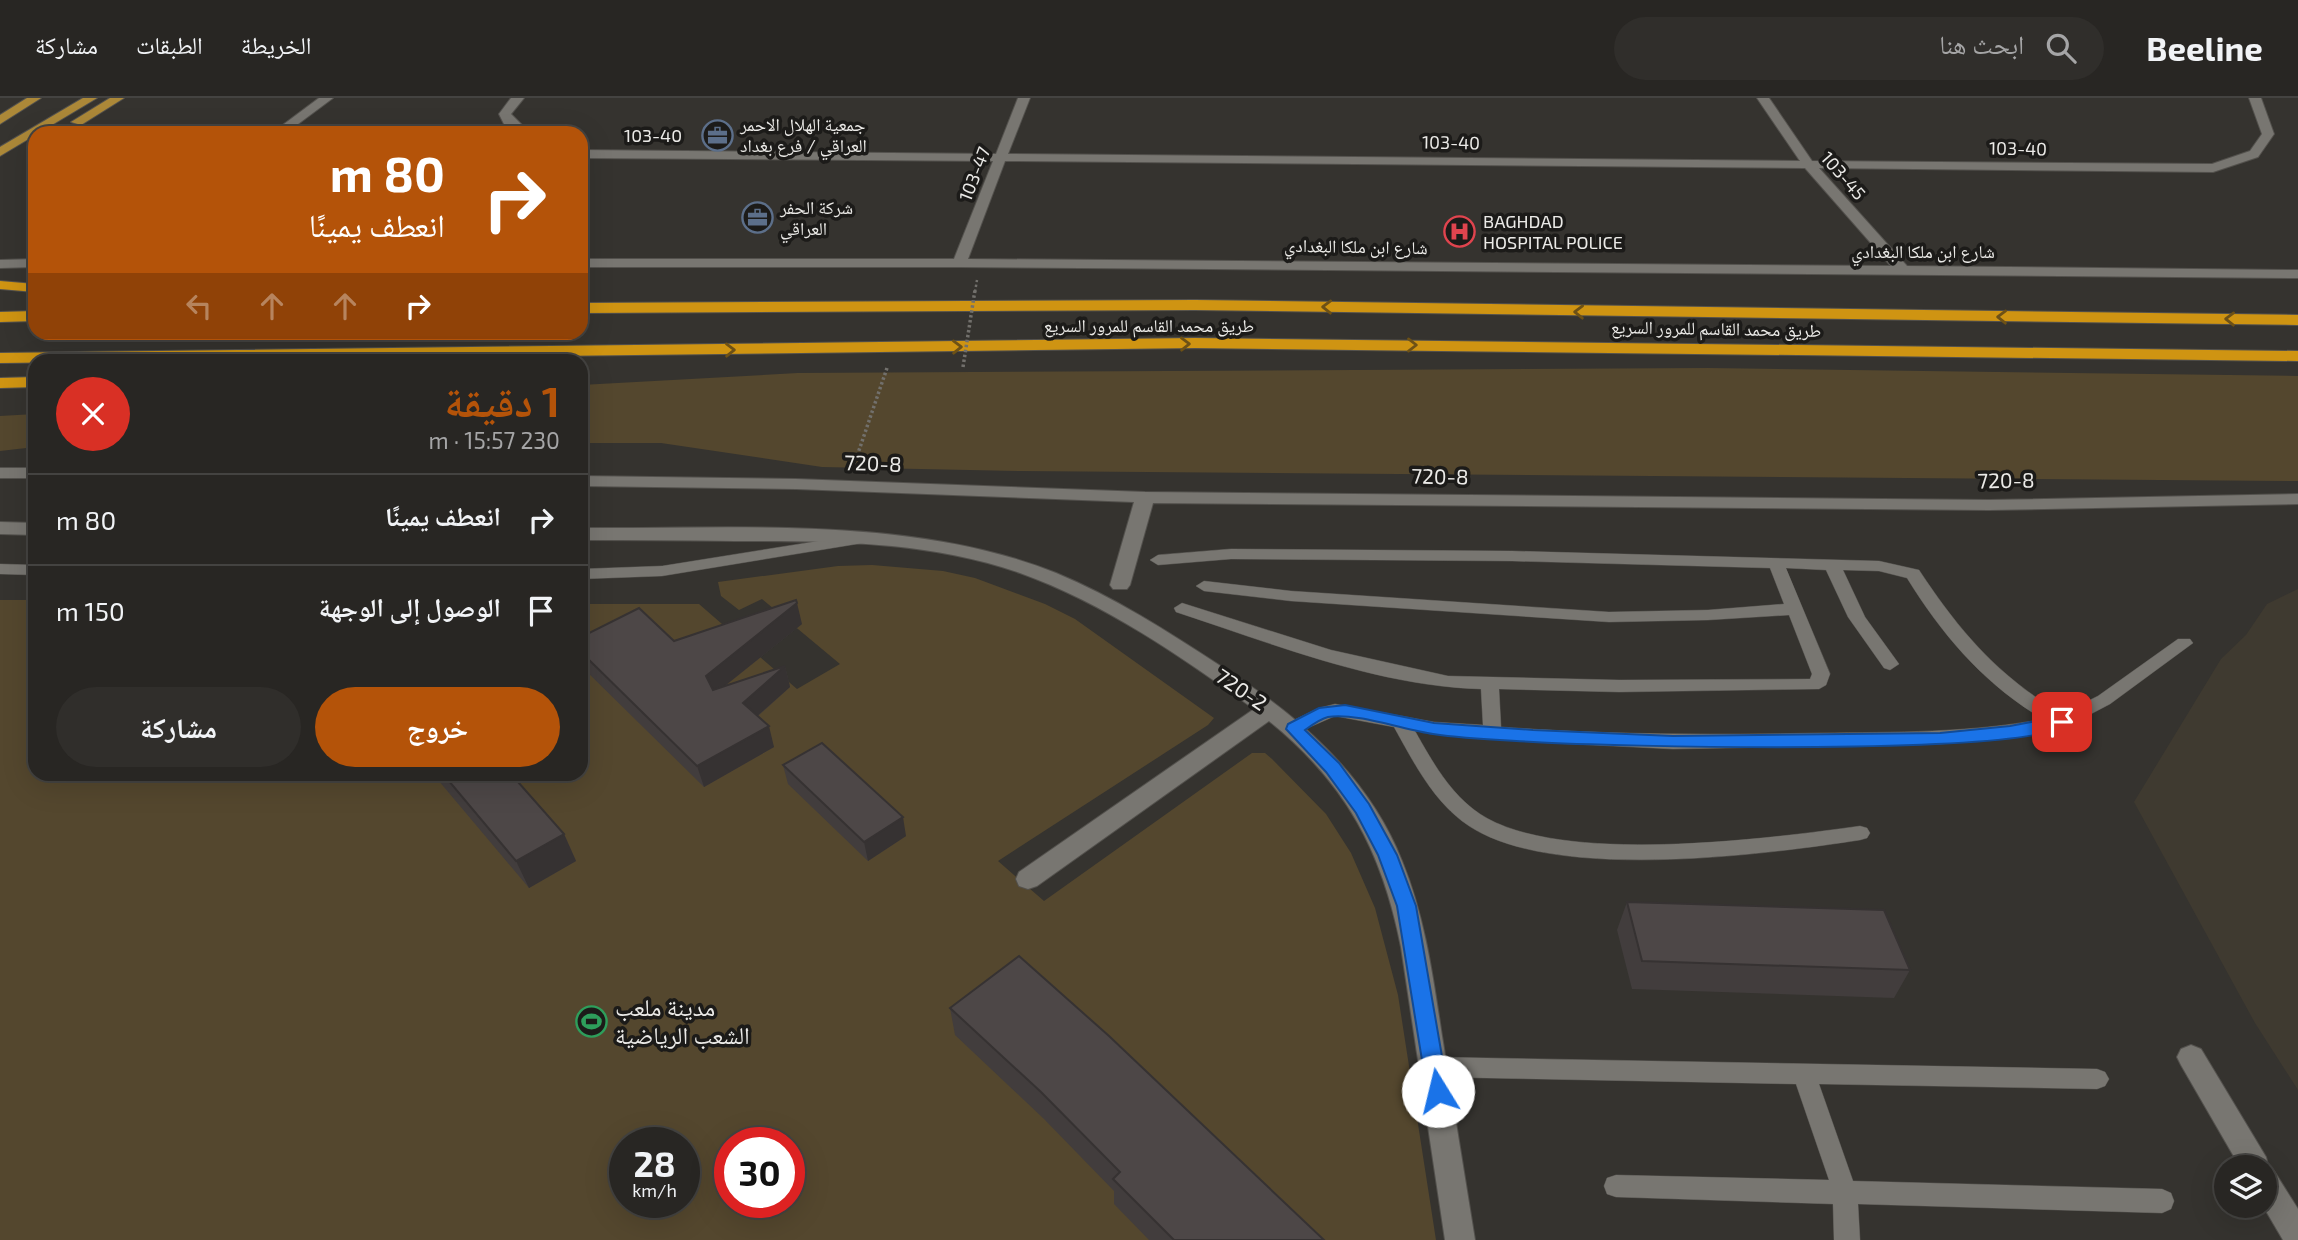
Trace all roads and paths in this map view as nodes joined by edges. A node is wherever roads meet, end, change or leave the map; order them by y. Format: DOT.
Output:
graph roads {
  1 [pos="35,98"];
  2 [pos="66,98"];
  3 [pos="93,98"];
  4 [pos="118,98"];
  5 [pos="327,98"];
  6 [pos="517,98"];
  7 [pos="1024,98"];
  8 [pos="1763,98"];
  9 [pos="2255,98"];
  10 [pos="0,120"];
  11 [pos="56,126"];
  12 [pos="57,126"];
  13 [pos="288,126"];
  14 [pos="515,126"];
  15 [pos="0,138"];
  16 [pos="28,139"];
  17 [pos="28,150"];
  18 [pos="0,152"];
  19 [pos="588,153"];
  20 [pos="1001,156"];
  21 [pos="1809,165"];
  22 [pos="0,166"];
  23 [pos="28,263"];
  24 [pos="588,263"];
  25 [pos="959,263"];
  26 [pos="0,264"];
  27 [pos="1904,272"];
  28 [pos="2298,274"];
  29 [pos="977,280"];
  30 [pos="0,285"];
  31 [pos="28,290"];
  32 [pos="28,291"];
  33 [pos="0,293"];
  34 [pos="588,306"];
  35 [pos="28,316"];
  36 [pos="0,317"];
  37 [pos="2298,320"];
  38 [pos="684,351"];
  39 [pos="391,354"];
  40 [pos="588,355"];
  41 [pos="2298,356"];
  42 [pos="0,358"];
  43 [pos="28,358"];
  44 [pos="887,367"];
  45 [pos="963,368"];
  46 [pos="28,382"];
  47 [pos="0,383"];
  48 [pos="0,473"];
  49 [pos="28,473"];
  50 [pos="588,481"];
  51 [pos="847,486"];
  52 [pos="1145,497"];
  53 [pos="2298,499"];
  54 [pos="0,528"];
  55 [pos="28,528"];
  56 [pos="588,534"];
  57 [pos="873,538"];
  58 [pos="1158,560"];
  59 [pos="1776,562"];
  60 [pos="1832,564"];
  61 [pos="0,569"];
  62 [pos="28,570"];
  63 [pos="588,575"];
  64 [pos="1204,586"];
  65 [pos="1115,596"];
  66 [pos="1182,608"];
  67 [pos="1794,609"];
  68 [pos="2184,643"];
  69 [pos="1890,664"];
  70 [pos="1490,684"];
  71 [pos="1271,709"];
  72 [pos="1400,721"];
  73 [pos="2062,722"];
  74 [pos="1294,729"];
  75 [pos="1492,733"];
  76 [pos="1860,833"];
  77 [pos="1028,879"];
  78 [pos="2191,1057"];
  79 [pos="1434,1067"];
  80 [pos="1804,1074"];
  81 [pos="2097,1079"];
  82 [pos="2249,1155"];
  83 [pos="1616,1186"];
  84 [pos="1845,1192"];
  85 [pos="2162,1201"];
  86 [pos="2277,1202"];
  87 [pos="2298,1237"];
  88 [pos="1460,1240"];
  89 [pos="1847,1240"];
  1 -- 10 [label="main road"];
  2 -- 15 [label="main road"];
  3 -- 11 [label="main road"];
  4 -- 12 [label="main road"];
  5 -- 13 [label="street"];
  6 -- 14 [label="street"];
  7 -- 20 [label="street, 103-47"];
  8 -- 21 [label="street, 103-45"];
  9 -- 21 [label="street, 103-40"];
  16 -- 18 [label="main road"];
  17 -- 22 [label="main road"];
  19 -- 20 [label="street, 103-40"];
  20 -- 21 [label="street, 103-40"];
  20 -- 25 [label="street, 103-47"];
  21 -- 27 [label="street, 103-45"];
  23 -- 26 [label="street"];
  24 -- 25 [label="street, شارع ابن ملكا البغدادي"];
  25 -- 27 [label="street, شارع ابن ملكا البغدادي"];
  27 -- 28 [label="street, شارع ابن ملكا البغدادي"];
  29 -- 45 [label="path, bridge"];
  30 -- 31 [label="highway"];
  32 -- 33 [label="highway"];
  37 -- 34 [label="highway, طريق محمد القاسم للمرور السريع, one-way"];
  35 -- 36 [label="highway"];
  38 -- 39 [label="highway, طريق محمد القاسم للمرور السريع"];
  38 -- 40 [label="highway"];
  38 -- 41 [label="highway, طريق محمد القاسم للمرور السريع, one-way"];
  42 -- 43 [label="highway, طريق محمد القاسم للمرور السريع"];
  44 -- 51 [label="path"];
  46 -- 47 [label="highway"];
  48 -- 49 [label="street"];
  50 -- 51 [label="street, 720-8"];
  51 -- 52 [label="street, 720-8"];
  52 -- 53 [label="street, 720-8"];
  52 -- 65 [label="street"];
  54 -- 55 [label="street"];
  56 -- 57 [label="street"];
  57 -- 63 [label="lane"];
  57 -- 65 [label="street"];
  58 -- 59 [label="lane"];
  59 -- 60 [label="lane"];
  59 -- 67 [label="lane"];
  60 -- 69 [label="lane"];
  60 -- 73 [label="lane"];
  61 -- 62 [label="lane"];
  64 -- 67 [label="lane"];
  65 -- 71 [label="street, 720-2"];
  66 -- 70 [label="lane"];
  67 -- 70 [label="lane"];
  68 -- 73 [label="lane"];
  70 -- 75 [label="lane"];
  71 -- 74 [label="street, 720-2"];
  71 -- 77 [label="street"];
  72 -- 74 [label="lane"];
  72 -- 75 [label="lane"];
  72 -- 76 [label="lane"];
  73 -- 75 [label="lane"];
  74 -- 79 [label="street, 720-2"];
  78 -- 82 [label="street"];
  79 -- 80 [label="lane"];
  79 -- 88 [label="street, 720-2"];
  80 -- 81 [label="lane"];
  80 -- 84 [label="lane"];
  83 -- 84 [label="lane"];
  84 -- 85 [label="lane"];
  84 -- 89 [label="lane"];
  86 -- 87 [label="street"];
}
